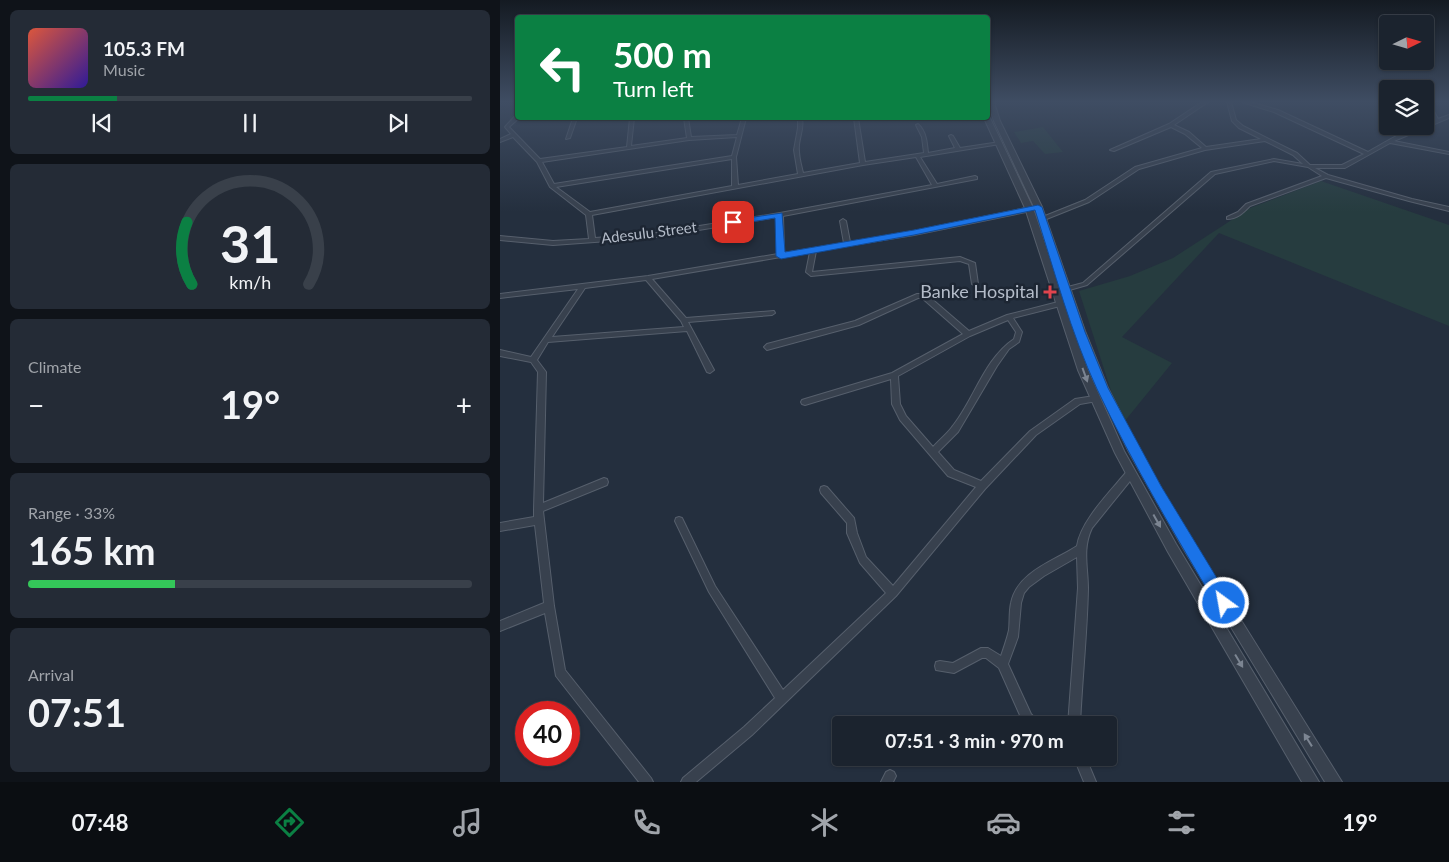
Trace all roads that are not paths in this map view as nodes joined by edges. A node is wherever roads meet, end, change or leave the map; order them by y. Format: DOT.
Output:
graph roads {
  1 [pos="516,138"];
  2 [pos="630,138"];
  3 [pos="696,138"];
  4 [pos="738,138"];
  5 [pos="798,138"];
  6 [pos="859,138"];
  7 [pos="924,138"];
  8 [pos="952,138"];
  9 [pos="998,138"];
  10 [pos="1003,138"];
  11 [pos="1139,138"];
  12 [pos="1193,138"];
  13 [pos="1335,138"];
  14 [pos="1398,138"];
  15 [pos="688,139"];
  16 [pos="1264,140"];
  17 [pos="1390,142"];
  18 [pos="1000,143"];
  19 [pos="629,147"];
  20 [pos="958,149"];
  21 [pos="1205,149"];
  22 [pos="1112,150"];
  23 [pos="1449,153"];
  24 [pos="926,154"];
  25 [pos="1368,154"];
  26 [pos="916,155"];
  27 [pos="734,157"];
  28 [pos="539,161"];
  29 [pos="863,164"];
  30 [pos="1309,166"];
  31 [pos="802,175"];
  32 [pos="1326,176"];
  33 [pos="975,178"];
  34 [pos="935,185"];
  35 [pos="552,186"];
  36 [pos="735,187"];
  37 [pos="1033,208"];
  38 [pos="1449,209"];
  39 [pos="589,214"];
  40 [pos="780,215"];
  41 [pos="1228,218"];
  42 [pos="1042,219"];
  43 [pos="843,221"];
  44 [pos="500,238"];
  45 [pos="592,240"];
  46 [pos="847,244"];
  47 [pos="813,250"];
  48 [pos="781,256"];
  49 [pos="648,278"];
  50 [pos="975,284"];
  51 [pos="582,287"];
  52 [pos="1066,289"];
  53 [pos="508,295"];
  54 [pos="500,296"];
  55 [pos="500,303"];
  56 [pos="1062,303"];
  57 [pos="772,313"];
  58 [pos="1009,317"];
  59 [pos="684,320"];
  60 [pos="687,329"];
  61 [pos="968,334"];
  62 [pos="548,340"];
  63 [pos="767,347"];
  64 [pos="500,353"];
  65 [pos="534,360"];
  66 [pos="710,370"];
  67 [pos="894,375"];
  68 [pos="1094,400"];
  69 [pos="805,402"];
  70 [pos="934,451"];
  71 [pos="1131,473"];
  72 [pos="604,482"];
  73 [pos="982,486"];
  74 [pos="824,490"];
  75 [pos="538,508"];
  76 [pos="539,520"];
  77 [pos="679,521"];
  78 [pos="500,527"];
  79 [pos="1081,549"];
  80 [pos="893,593"];
  81 [pos="549,606"];
  82 [pos="500,626"];
  83 [pos="1003,664"];
  84 [pos="940,666"];
  85 [pos="782,698"];
  86 [pos="1026,716"];
  87 [pos="1075,716"];
  88 [pos="1083,766"];
  89 [pos="647,782"];
  90 [pos="687,782"];
  91 [pos="1090,782"];
  92 [pos="1311,782"];
  93 [pos="1334,782"];
  1 -- 28 [label="street"];
  2 -- 19 [label="street"];
  3 -- 15 [label="street"];
  4 -- 27 [label="street"];
  5 -- 31 [label="street"];
  6 -- 29 [label="street"];
  7 -- 24 [label="street"];
  8 -- 20 [label="street"];
  9 -- 18 [label="street"];
  10 -- 37 [label="street"];
  11 -- 22 [label="street"];
  12 -- 21 [label="street"];
  13 -- 25 [label="street"];
  14 -- 17 [label="street"];
  15 -- 19 [label="street"];
  16 -- 21 [label="street"];
  16 -- 30 [label="street"];
  17 -- 23 [label="street"];
  17 -- 25 [label="street"];
  18 -- 20 [label="street"];
  18 -- 37 [label="street"];
  19 -- 28 [label="street"];
  20 -- 24 [label="street"];
  21 -- 42 [label="street"];
  24 -- 26 [label="street"];
  25 -- 30 [label="street"];
  26 -- 29 [label="street"];
  26 -- 34 [label="street"];
  27 -- 35 [label="street"];
  27 -- 36 [label="street"];
  28 -- 35 [label="street"];
  29 -- 31 [label="street"];
  30 -- 32 [label="street"];
  30 -- 52 [label="street"];
  31 -- 36 [label="street"];
  32 -- 38 [label="street"];
  32 -- 41 [label="street"];
  33 -- 34 [label="street, Adesulu Street"];
  34 -- 40 [label="street, Adesulu Street"];
  35 -- 39 [label="street"];
  36 -- 39 [label="street"];
  37 -- 42 [label="street"];
  37 -- 46 [label="street"];
  37 -- 56 [label="street"];
  39 -- 45 [label="street"];
  40 -- 45 [label="street, Adesulu Street"];
  40 -- 48 [label="street"];
  42 -- 52 [label="street"];
  43 -- 46 [label="street"];
  44 -- 45 [label="street, Adesulu Street"];
  46 -- 47 [label="street"];
  47 -- 48 [label="street"];
  47 -- 50 [label="street"];
  48 -- 49 [label="street"];
  49 -- 51 [label="street"];
  49 -- 59 [label="street"];
  51 -- 53 [label="street"];
  51 -- 62 [label="street"];
  93 -- 52 [label="street, one-way"];
  53 -- 54 [label="street"];
  53 -- 55 [label="street"];
  56 -- 58 [label="street"];
  56 -- 68 [label="street, one-way"];
  57 -- 59 [label="street"];
  58 -- 61 [label="street"];
  58 -- 70 [label="street"];
  59 -- 60 [label="street"];
  60 -- 62 [label="street"];
  60 -- 66 [label="street"];
  61 -- 63 [label="street"];
  61 -- 67 [label="street"];
  62 -- 65 [label="street"];
  64 -- 65 [label="street"];
  65 -- 75 [label="street"];
  67 -- 69 [label="street"];
  67 -- 70 [label="street"];
  68 -- 71 [label="street"];
  68 -- 73 [label="street"];
  70 -- 73 [label="street"];
  71 -- 79 [label="street"];
  71 -- 92 [label="street, one-way"];
  72 -- 75 [label="street"];
  73 -- 80 [label="street"];
  74 -- 80 [label="street"];
  75 -- 76 [label="street"];
  76 -- 78 [label="street"];
  76 -- 81 [label="street"];
  77 -- 85 [label="street"];
  79 -- 83 [label="street"];
  79 -- 87 [label="street"];
  80 -- 85 [label="street"];
  81 -- 82 [label="street"];
  81 -- 89 [label="street"];
  83 -- 84 [label="street"];
  83 -- 86 [label="street"];
  85 -- 90 [label="street"];
  88 -- 91 [label="street"];
}
